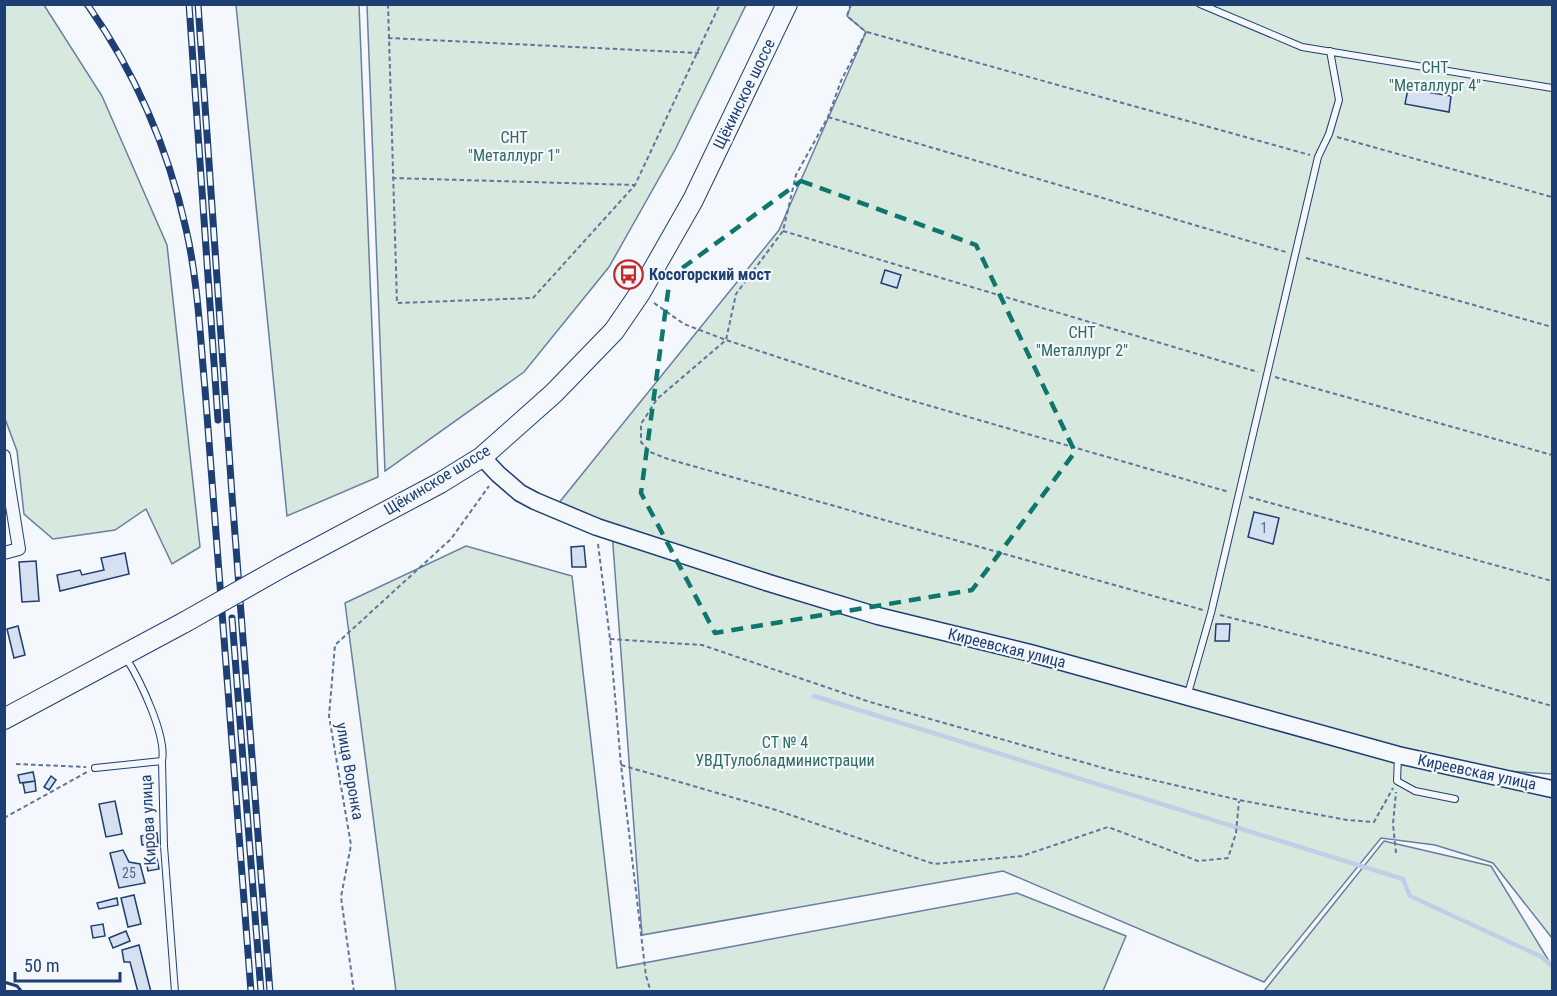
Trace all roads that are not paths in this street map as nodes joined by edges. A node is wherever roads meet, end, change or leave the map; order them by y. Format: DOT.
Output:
graph roads {
  1 [pos="787,4"];
  2 [pos="1200,4"];
  3 [pos="1330,51"];
  4 [pos="1552,88"];
  5 [pos="4,456"];
  6 [pos="482,457"];
  7 [pos="4,553"];
  8 [pos="124,655"];
  9 [pos="1187,697"];
  10 [pos="4,719"];
  11 [pos="1398,755"];
  12 [pos="162,761"];
  13 [pos="95,768"];
  14 [pos="1552,789"];
  15 [pos="1455,798"];
  16 [pos="175,992"];
  1 -- 6 [label="main road, Щёкинское шоссе"];
  2 -- 3 [label="lane"];
  3 -- 4 [label="lane"];
  3 -- 9 [label="lane"];
  5 -- 7 [label="street"];
  6 -- 8 [label="main road, Щёкинское шоссе, bridge"];
  6 -- 9 [label="street, Киреевская улица"];
  8 -- 10 [label="main road, Щёкинское шоссе"];
  8 -- 12 [label="lane, Кирова улица"];
  9 -- 11 [label="street, Киреевская улица"];
  11 -- 14 [label="street, Киреевская улица"];
  11 -- 15 [label="lane"];
  12 -- 13 [label="lane"];
  12 -- 16 [label="lane, Кирова улица"];
}
